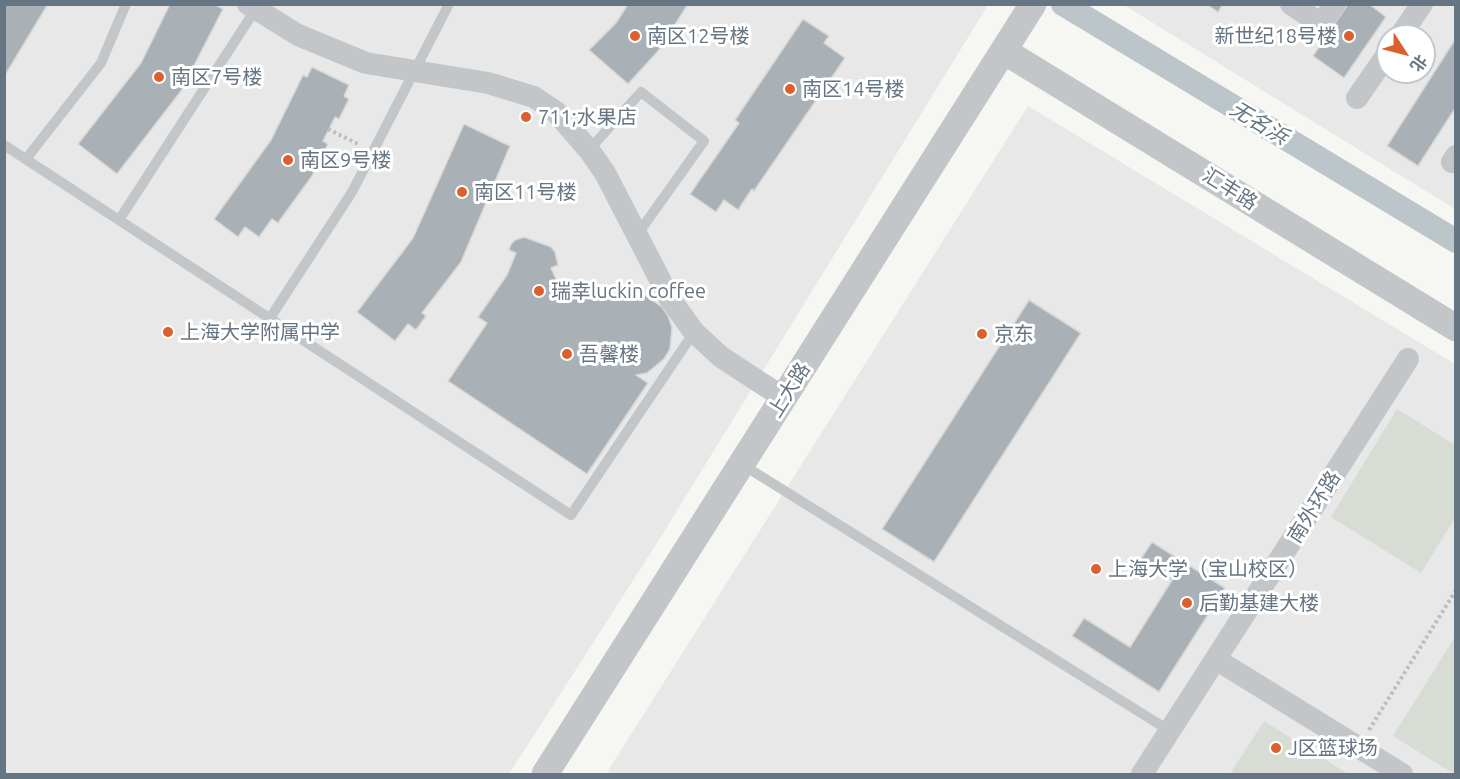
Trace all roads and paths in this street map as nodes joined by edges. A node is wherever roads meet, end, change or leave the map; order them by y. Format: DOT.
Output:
graph roads {
  1 [pos="126,4"];
  2 [pos="449,4"];
  3 [pos="1291,4"];
  4 [pos="1335,4"];
  5 [pos="1422,4"];
  6 [pos="254,6"];
  7 [pos="1031,8"];
  8 [pos="1408,24"];
  9 [pos="1004,51"];
  10 [pos="1376,70"];
  11 [pos="415,71"];
  12 [pos="1357,98"];
  13 [pos="328,129"];
  14 [pos="4,145"];
  15 [pos="589,150"];
  16 [pos="373,151"];
  17 [pos="26,159"];
  18 [pos="119,220"];
  19 [pos="637,235"];
  20 [pos="270,318"];
  21 [pos="1455,328"];
  22 [pos="694,332"];
  23 [pos="1408,359"];
  24 [pos="784,398"];
  25 [pos="742,464"];
  26 [pos="1455,590"];
  27 [pos="1217,660"];
  28 [pos="1171,731"];
  29 [pos="1359,748"];
  30 [pos="545,774"];
  31 [pos="1142,774"];
  32 [pos="1402,774"];
  1 -- 17 [label="lane"];
  2 -- 11 [label="lane"];
  3 -- 4 [label="street"];
  5 -- 8 [label="street"];
  6 -- 11 [label="street"];
  6 -- 18 [label="lane"];
  7 -- 9 [label="street, 上大路"];
  9 -- 21 [label="street, 汇丰路"];
  9 -- 24 [label="street, 上大路"];
  10 -- 12 [label="street"];
  11 -- 15 [label="street"];
  11 -- 16 [label="lane"];
  13 -- 16 [label="path"];
  14 -- 17 [label="lane"];
  15 -- 19 [label="street"];
  15 -- 19 [label="lane"];
  16 -- 20 [label="lane"];
  17 -- 18 [label="lane"];
  18 -- 20 [label="lane"];
  19 -- 22 [label="street"];
  20 -- 22 [label="lane"];
  22 -- 24 [label="street"];
  23 -- 27 [label="street, 南外环路"];
  24 -- 25 [label="street, 上大路"];
  25 -- 28 [label="lane"];
  25 -- 30 [label="street, 上大路"];
  26 -- 29 [label="path"];
  27 -- 28 [label="street, 南外环路"];
  27 -- 29 [label="street"];
  28 -- 31 [label="street, 南外环路"];
  29 -- 32 [label="street"];
}
